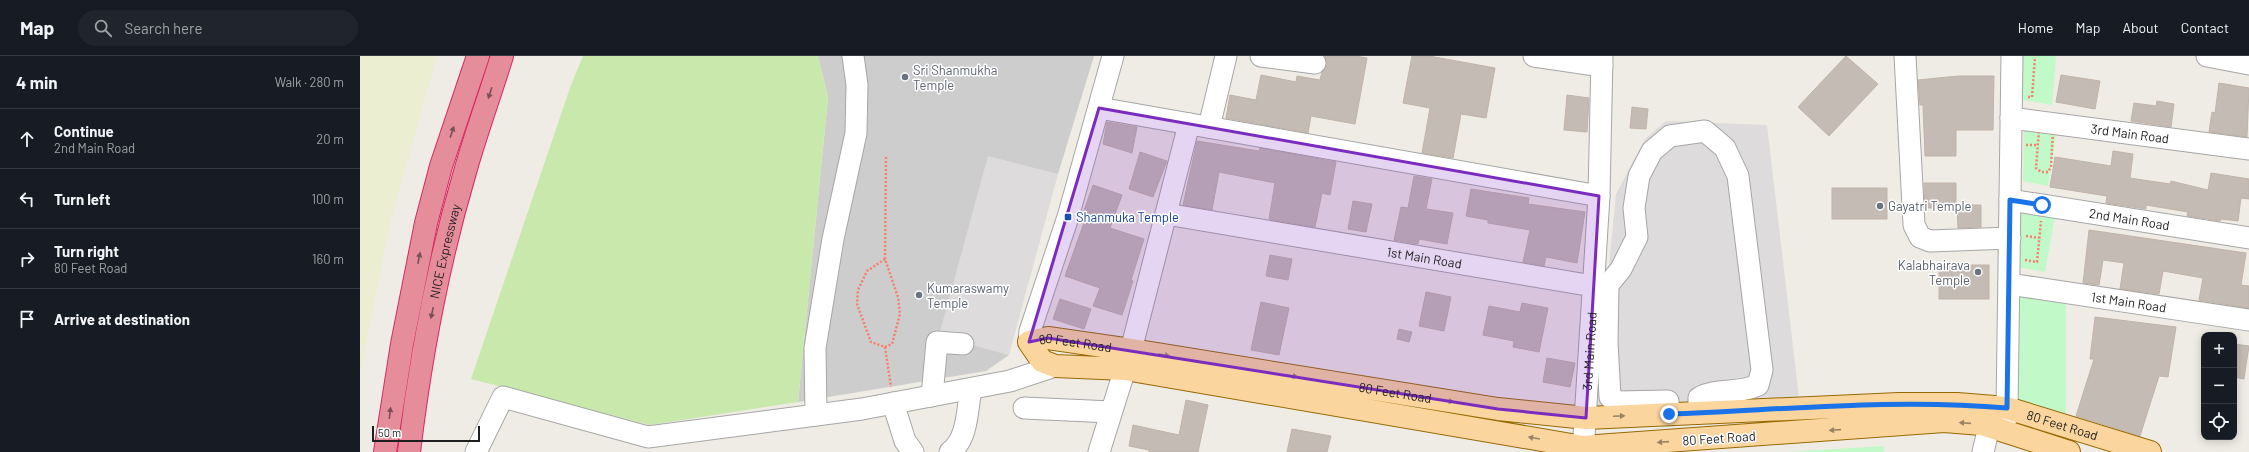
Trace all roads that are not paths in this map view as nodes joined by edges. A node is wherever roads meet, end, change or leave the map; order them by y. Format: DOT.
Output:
graph roads {
  1 [pos="478,56"];
  2 [pos="502,56"];
  3 [pos="853,56"];
  4 [pos="1113,56"];
  5 [pos="1226,56"];
  6 [pos="1261,56"];
  7 [pos="1534,56"];
  8 [pos="1905,56"];
  9 [pos="2012,56"];
  10 [pos="2207,56"];
  11 [pos="1602,61"];
  12 [pos="1315,63"];
  13 [pos="2249,64"];
  14 [pos="1099,108"];
  15 [pos="2011,118"];
  16 [pos="1189,124"];
  17 [pos="1209,128"];
  18 [pos="2249,149"];
  19 [pos="1599,196"];
  20 [pos="2010,200"];
  21 [pos="1166,214"];
  22 [pos="2022,237"];
  23 [pos="2249,238"];
  24 [pos="2009,284"];
  25 [pos="1593,286"];
  26 [pos="2249,320"];
  27 [pos="1029,342"];
  28 [pos="963,344"];
  29 [pos="1128,360"];
  30 [pos="1055,366"];
  31 [pos="970,389"];
  32 [pos="932,396"];
  33 [pos="893,403"];
  34 [pos="1024,408"];
  35 [pos="2007,408"];
  36 [pos="1111,412"];
  37 [pos="1699,413"];
  38 [pos="1669,414"];
  39 [pos="816,415"];
  40 [pos="1586,418"];
  41 [pos="1997,429"];
  42 [pos="2045,448"];
  43 [pos="1583,449"];
  44 [pos="385,452"];
  45 [pos="409,452"];
  46 [pos="476,452"];
  47 [pos="913,452"];
  48 [pos="950,452"];
  49 [pos="1099,452"];
  50 [pos="1983,452"];
  51 [pos="2069,452"];
  52 [pos="2150,452"];
  44 -- 1 [label="highway, NICE Expressway, one-way"];
  2 -- 45 [label="highway, NICE Expressway, one-way"];
  3 -- 39 [label="street"];
  4 -- 14 [label="street"];
  5 -- 17 [label="street"];
  6 -- 12 [label="street"];
  7 -- 11 [label="street"];
  8 -- 22 [label="street"];
  9 -- 15 [label="street"];
  10 -- 13 [label="street"];
  11 -- 19 [label="street"];
  14 -- 16 [label="street"];
  14 -- 27 [label="street"];
  15 -- 18 [label="street, 3rd Main Road"];
  15 -- 20 [label="street"];
  16 -- 17 [label="street"];
  16 -- 21 [label="street"];
  17 -- 19 [label="street"];
  19 -- 25 [label="street"];
  20 -- 22 [label="street"];
  20 -- 23 [label="street, 2nd Main Road"];
  21 -- 25 [label="street, 1st Main Road"];
  21 -- 29 [label="street"];
  22 -- 24 [label="street"];
  24 -- 26 [label="street, 1st Main Road"];
  24 -- 35 [label="street"];
  25 -- 40 [label="street, 3rd Main Road"];
  27 -- 29 [label="main road, 80 Feet Road"];
  27 -- 30 [label="main road, 80 Feet Road"];
  28 -- 32 [label="street"];
  29 -- 30 [label="main road, 80 Feet Road"];
  29 -- 36 [label="street"];
  29 -- 40 [label="main road, 80 Feet Road, one-way"];
  43 -- 29 [label="main road, 80 Feet Road, one-way"];
  30 -- 31 [label="street"];
  31 -- 32 [label="street"];
  31 -- 48 [label="street"];
  32 -- 33 [label="street"];
  33 -- 39 [label="street"];
  33 -- 47 [label="street"];
  34 -- 36 [label="street"];
  35 -- 37 [label="main road, 80 Feet Road"];
  35 -- 41 [label="street"];
  35 -- 52 [label="main road, 80 Feet Road"];
  36 -- 49 [label="street"];
  37 -- 38 [label="main road, 80 Feet Road"];
  37 -- 38 [label="street"];
  40 -- 38 [label="main road, 80 Feet Road, one-way"];
  39 -- 46 [label="street"];
  40 -- 43 [label="street, 3rd Main Road"];
  41 -- 42 [label="main road, 80 Feet Road"];
  41 -- 43 [label="main road, 80 Feet Road, one-way"];
  41 -- 50 [label="street"];
  42 -- 51 [label="main road, 80 Feet Road"];
}
